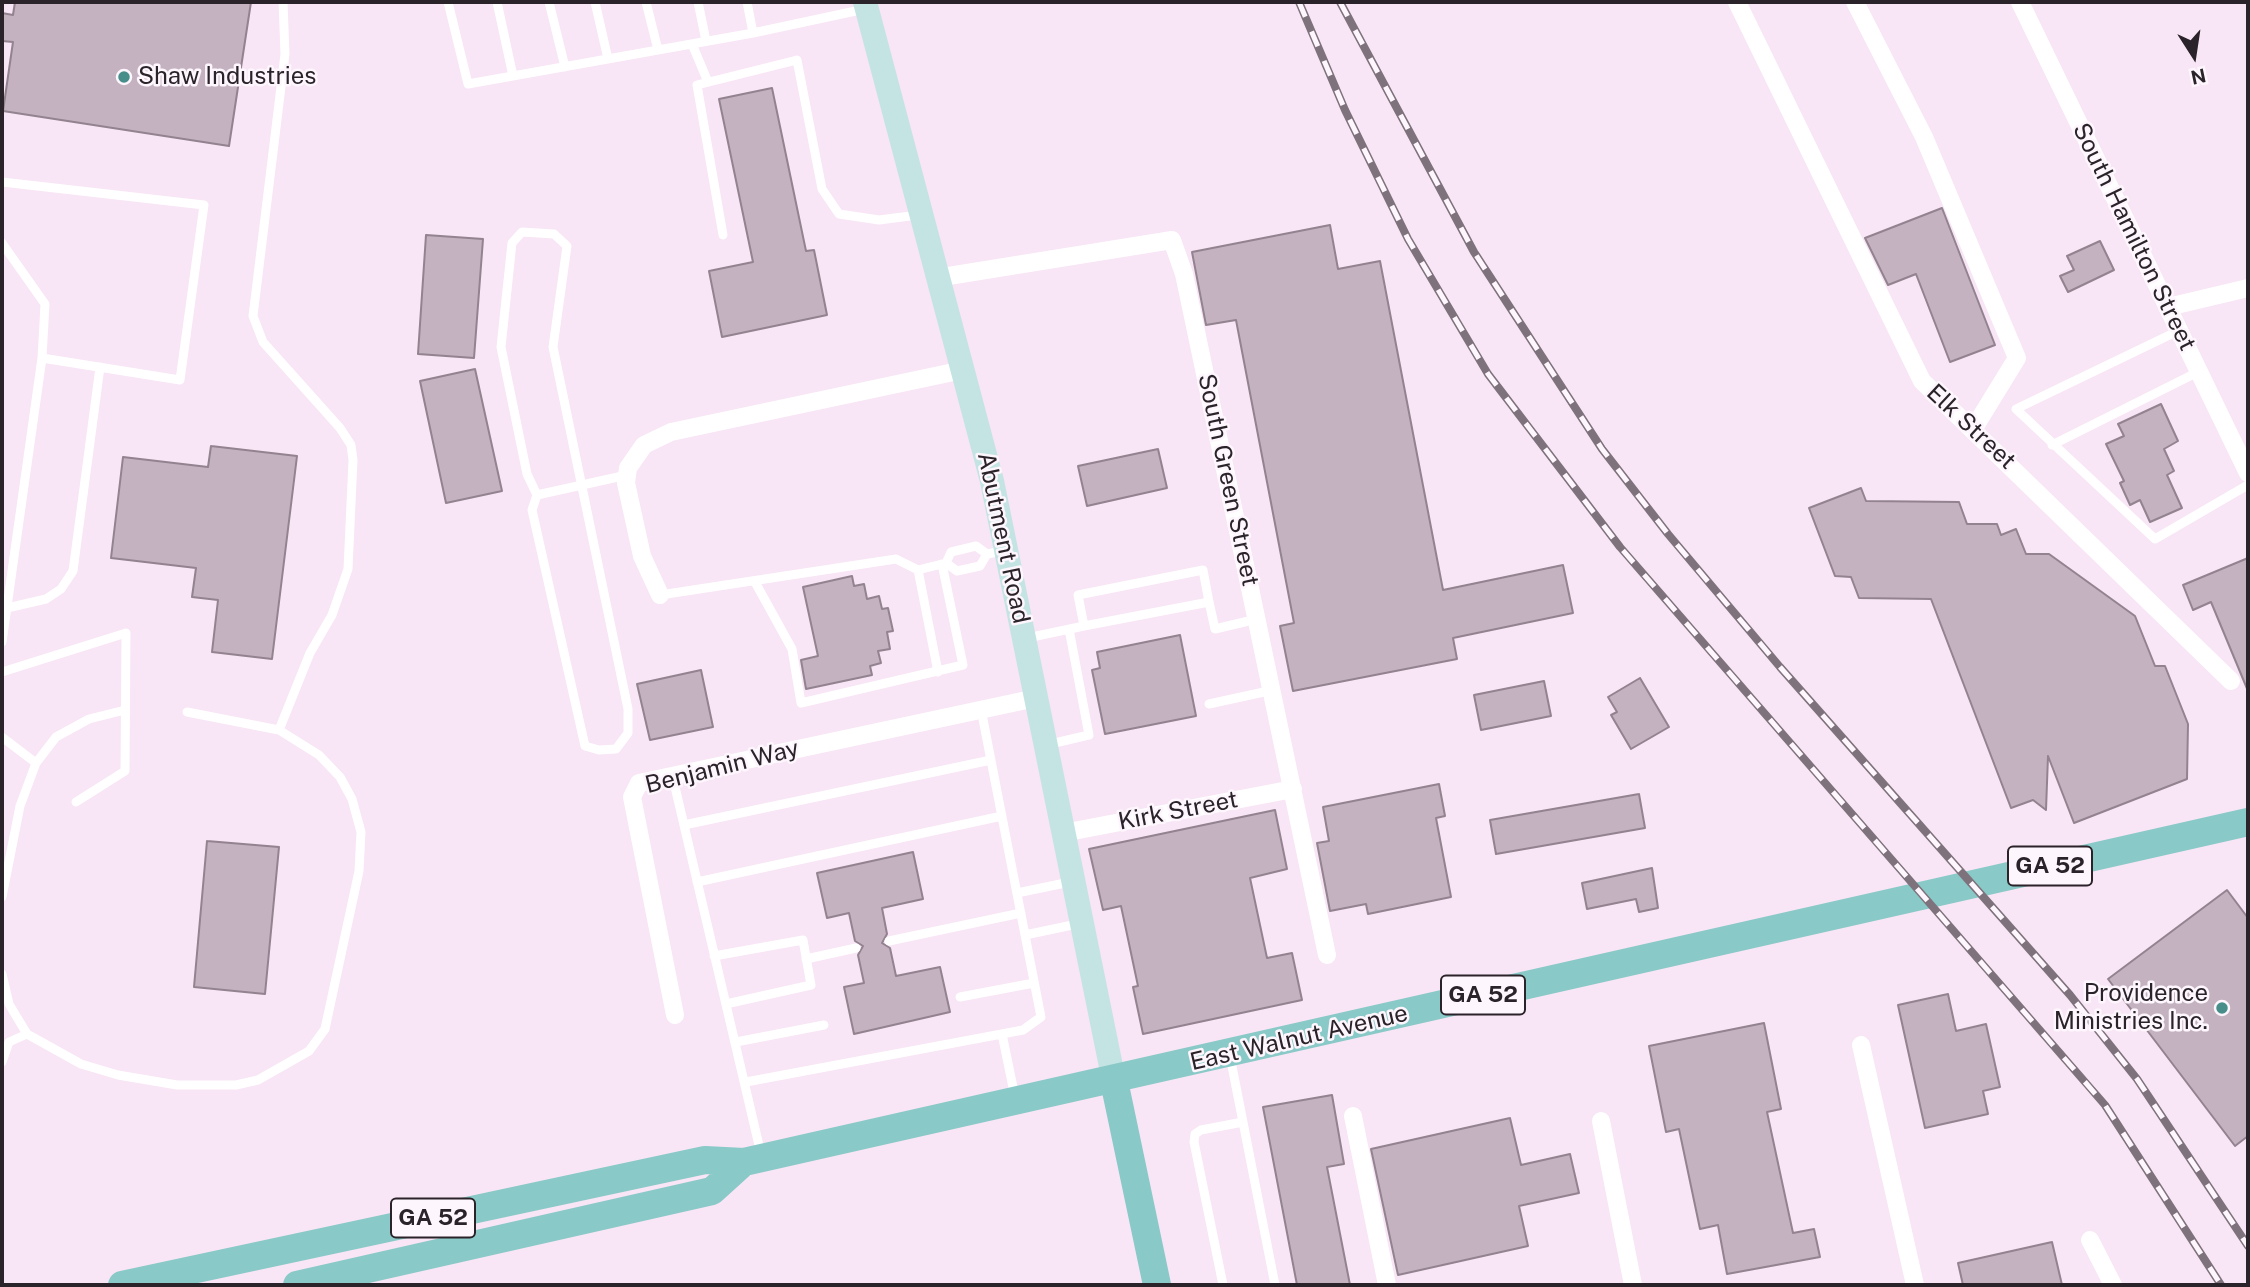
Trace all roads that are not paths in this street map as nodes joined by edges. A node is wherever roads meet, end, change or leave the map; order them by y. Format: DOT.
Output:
graph roads {
  1 [pos="283,2"];
  2 [pos="448,2"];
  3 [pos="497,2"];
  4 [pos="549,2"];
  5 [pos="595,2"];
  6 [pos="646,2"];
  7 [pos="698,2"];
  8 [pos="747,2"];
  9 [pos="1737,2"];
  10 [pos="1855,2"];
  11 [pos="2020,2"];
  12 [pos="866,5"];
  13 [pos="753,33"];
  14 [pos="706,41"];
  15 [pos="692,44"];
  16 [pos="658,50"];
  17 [pos="608,59"];
  18 [pos="565,67"];
  19 [pos="513,76"];
  20 [pos="708,82"];
  21 [pos="2,182"];
  22 [pos="920,215"];
  23 [pos="723,235"];
  24 [pos="2,243"];
  25 [pos="936,278"];
  26 [pos="2248,288"];
  27 [pos="2168,307"];
  28 [pos="2180,330"];
  29 [pos="42,358"];
  30 [pos="100,367"];
  31 [pos="963,370"];
  32 [pos="2198,372"];
  33 [pos="1974,428"];
  34 [pos="2052,445"];
  35 [pos="2248,473"];
  36 [pos="627,475"];
  37 [pos="580,485"];
  38 [pos="537,495"];
  39 [pos="997,552"];
  40 [pos="944,564"];
  41 [pos="918,570"];
  42 [pos="755,582"];
  43 [pos="660,595"];
  44 [pos="1209,602"];
  45 [pos="7,608"];
  46 [pos="1257,619"];
  47 [pos="1084,626"];
  48 [pos="1069,629"];
  49 [pos="1024,638"];
  50 [pos="2,642"];
  51 [pos="938,672"];
  52 [pos="2,673"];
  53 [pos="2231,681"];
  54 [pos="1273,690"];
  55 [pos="1036,698"];
  56 [pos="1209,704"];
  57 [pos="981,709"];
  58 [pos="125,710"];
  59 [pos="187,712"];
  60 [pos="279,730"];
  61 [pos="2,737"];
  62 [pos="1046,744"];
  63 [pos="991,760"];
  64 [pos="36,763"];
  65 [pos="672,774"];
  66 [pos="1293,789"];
  67 [pos="76,802"];
  68 [pos="1002,816"];
  69 [pos="2248,822"];
  70 [pos="684,825"];
  71 [pos="1063,833"];
  72 [pos="1073,881"];
  73 [pos="697,882"];
  74 [pos="1017,893"];
  75 [pos="2,897"];
  76 [pos="1021,914"];
  77 [pos="1082,923"];
  78 [pos="1025,934"];
  79 [pos="889,941"];
  80 [pos="856,948"];
  81 [pos="1327,955"];
  82 [pos="714,956"];
  83 [pos="806,959"];
  84 [pos="2,974"];
  85 [pos="1034,983"];
  86 [pos="960,997"];
  87 [pos="726,1004"];
  88 [pos="675,1015"];
  89 [pos="824,1024"];
  90 [pos="27,1034"];
  91 [pos="1002,1034"];
  92 [pos="5,1040"];
  93 [pos="736,1042"];
  94 [pos="1861,1045"];
  95 [pos="1229,1054"];
  96 [pos="2,1062"];
  97 [pos="1114,1081"];
  98 [pos="746,1082"];
  99 [pos="1016,1102"];
  100 [pos="1353,1116"];
  101 [pos="1601,1121"];
  102 [pos="1243,1122"];
  103 [pos="753,1160"];
  104 [pos="2090,1240"];
  105 [pos="122,1285"];
  106 [pos="297,1285"];
  107 [pos="1157,1285"];
  108 [pos="1223,1285"];
  109 [pos="1275,1285"];
  110 [pos="1387,1285"];
  111 [pos="1633,1285"];
  112 [pos="1915,1285"];
  113 [pos="2113,1285"];
  1 -- 60 [label="lane"];
  2 -- 19 [label="lane"];
  3 -- 19 [label="lane"];
  4 -- 18 [label="lane"];
  5 -- 17 [label="lane"];
  6 -- 16 [label="lane"];
  7 -- 14 [label="lane"];
  8 -- 13 [label="lane"];
  9 -- 33 [label="street, Elk Street"];
  10 -- 33 [label="street"];
  11 -- 27 [label="street, South Hamilton Street"];
  12 -- 13 [label="lane"];
  12 -- 22 [label="main road, Abutment Road"];
  13 -- 14 [label="lane"];
  14 -- 15 [label="lane"];
  15 -- 16 [label="lane"];
  15 -- 20 [label="lane"];
  16 -- 17 [label="lane"];
  17 -- 18 [label="lane"];
  18 -- 19 [label="lane"];
  20 -- 22 [label="lane"];
  20 -- 23 [label="lane"];
  21 -- 30 [label="lane"];
  22 -- 25 [label="main road, Abutment Road"];
  24 -- 29 [label="lane"];
  25 -- 31 [label="main road, Abutment Road"];
  25 -- 46 [label="street, South Green Street"];
  26 -- 27 [label="street"];
  27 -- 28 [label="street, South Hamilton Street"];
  28 -- 32 [label="street, South Hamilton Street"];
  28 -- 34 [label="lane"];
  29 -- 30 [label="lane"];
  29 -- 45 [label="lane"];
  30 -- 45 [label="lane"];
  31 -- 36 [label="street"];
  31 -- 39 [label="main road, Abutment Road"];
  32 -- 34 [label="lane"];
  32 -- 35 [label="street, South Hamilton Street"];
  33 -- 53 [label="street, Elk Street"];
  34 -- 35 [label="lane"];
  36 -- 37 [label="lane"];
  36 -- 43 [label="street"];
  37 -- 38 [label="lane"];
  37 -- 38 [label="lane"];
  37 -- 38 [label="lane"];
  39 -- 40 [label="lane"];
  39 -- 40 [label="lane"];
  39 -- 49 [label="main road, Abutment Road"];
  40 -- 41 [label="lane"];
  40 -- 51 [label="lane"];
  41 -- 42 [label="lane"];
  41 -- 51 [label="lane"];
  42 -- 43 [label="lane"];
  42 -- 51 [label="lane"];
  44 -- 46 [label="lane"];
  44 -- 47 [label="lane"];
  44 -- 47 [label="lane"];
  45 -- 50 [label="lane"];
  46 -- 54 [label="street, South Green Street"];
  47 -- 48 [label="lane"];
  48 -- 49 [label="lane"];
  48 -- 62 [label="lane"];
  49 -- 55 [label="main road, Abutment Road"];
  52 -- 58 [label="lane"];
  54 -- 56 [label="lane"];
  54 -- 66 [label="street, South Green Street"];
  55 -- 57 [label="street, Benjamin Way"];
  55 -- 62 [label="main road, Abutment Road"];
  57 -- 63 [label="lane"];
  57 -- 65 [label="street, Benjamin Way"];
  58 -- 64 [label="lane"];
  58 -- 67 [label="lane"];
  59 -- 60 [label="lane"];
  60 -- 90 [label="lane"];
  61 -- 64 [label="lane"];
  62 -- 71 [label="main road, Abutment Road"];
  63 -- 68 [label="lane"];
  63 -- 70 [label="lane"];
  64 -- 75 [label="lane"];
  65 -- 70 [label="lane"];
  65 -- 88 [label="street, Benjamin Way"];
  66 -- 71 [label="street, Kirk Street"];
  66 -- 81 [label="street, South Green Street"];
  68 -- 73 [label="lane"];
  68 -- 74 [label="lane"];
  69 -- 95 [label="main road, East Walnut Avenue / GA 52"];
  70 -- 73 [label="lane"];
  71 -- 72 [label="main road, Abutment Road"];
  72 -- 74 [label="lane"];
  72 -- 77 [label="main road, Abutment Road"];
  73 -- 82 [label="lane"];
  74 -- 76 [label="lane"];
  76 -- 78 [label="lane"];
  76 -- 79 [label="lane"];
  77 -- 78 [label="lane"];
  77 -- 97 [label="main road, Abutment Road"];
  78 -- 85 [label="lane"];
  80 -- 83 [label="lane"];
  82 -- 83 [label="lane"];
  82 -- 87 [label="lane"];
  83 -- 87 [label="lane"];
  84 -- 90 [label="lane"];
  85 -- 86 [label="lane"];
  85 -- 91 [label="lane"];
  87 -- 93 [label="lane"];
  89 -- 93 [label="lane"];
  90 -- 92 [label="lane"];
  91 -- 98 [label="lane"];
  91 -- 99 [label="lane"];
  92 -- 96 [label="lane"];
  93 -- 98 [label="lane"];
  94 -- 112 [label="street"];
  95 -- 97 [label="main road, East Walnut Avenue / GA 52"];
  95 -- 102 [label="lane"];
  97 -- 99 [label="main road, East Walnut Avenue / GA 52"];
  97 -- 107 [label="main road"];
  98 -- 103 [label="lane"];
  99 -- 103 [label="main road, East Walnut Avenue / GA 52"];
  100 -- 110 [label="street"];
  101 -- 111 [label="street"];
  102 -- 108 [label="lane"];
  102 -- 109 [label="lane"];
  103 -- 105 [label="main road, East Walnut Avenue / GA 52"];
  103 -- 106 [label="main road, East Walnut Avenue / GA 52"];
  104 -- 113 [label="street"];
}
